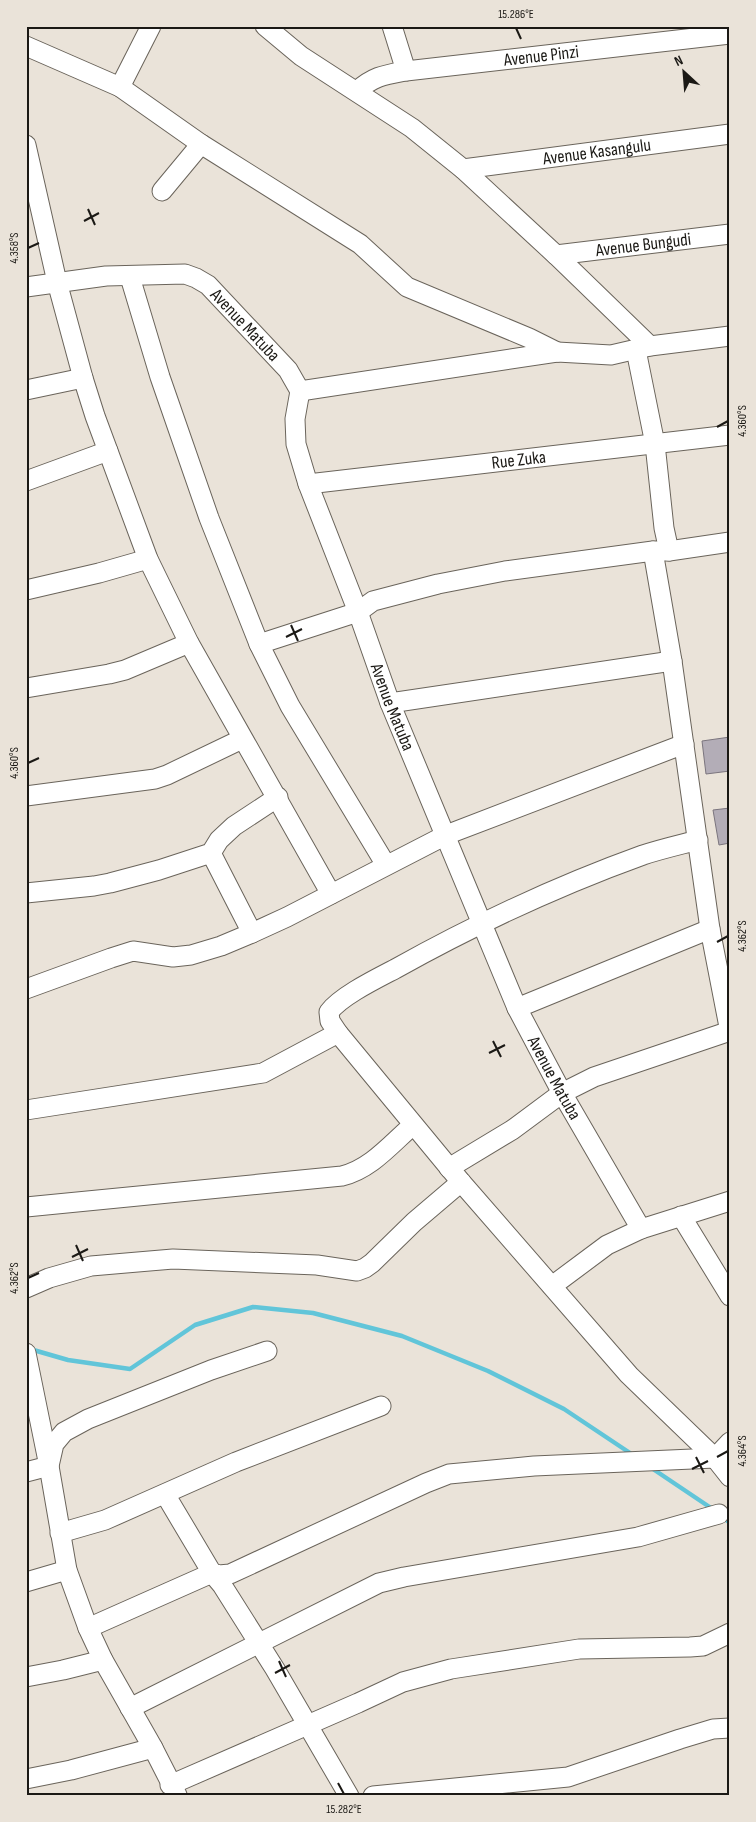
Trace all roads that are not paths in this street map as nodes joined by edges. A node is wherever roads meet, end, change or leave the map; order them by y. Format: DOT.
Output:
graph roads {
  1 [pos="151,26"];
  2 [pos="265,26"];
  3 [pos="392,26"];
  4 [pos="730,34"];
  5 [pos="26,46"];
  6 [pos="406,71"];
  7 [pos="120,87"];
  8 [pos="357,91"];
  9 [pos="730,134"];
  10 [pos="201,144"];
  11 [pos="26,145"];
  12 [pos="463,169"];
  13 [pos="30,182"];
  14 [pos="162,191"];
  15 [pos="730,234"];
  16 [pos="556,255"];
  17 [pos="130,277"];
  18 [pos="57,282"];
  19 [pos="26,287"];
  20 [pos="730,336"];
  21 [pos="643,348"];
  22 [pos="557,352"];
  23 [pos="83,378"];
  24 [pos="26,390"];
  25 [pos="300,391"];
  26 [pos="730,435"];
  27 [pos="655,444"];
  28 [pos="108,451"];
  29 [pos="26,481"];
  30 [pos="308,484"];
  31 [pos="730,542"];
  32 [pos="661,551"];
  33 [pos="148,559"];
  34 [pos="26,590"];
  35 [pos="358,612"];
  36 [pos="189,643"];
  37 [pos="258,644"];
  38 [pos="672,661"];
  39 [pos="26,688"];
  40 [pos="390,703"];
  41 [pos="242,739"];
  42 [pos="684,744"];
  43 [pos="26,796"];
  44 [pos="278,797"];
  45 [pos="446,835"];
  46 [pos="698,840"];
  47 [pos="210,853"];
  48 [pos="386,865"];
  49 [pos="26,893"];
  50 [pos="332,894"];
  51 [pos="482,923"];
  52 [pos="710,929"];
  53 [pos="252,933"];
  54 [pos="26,989"];
  55 [pos="517,1008"];
  56 [pos="730,1032"];
  57 [pos="338,1033"];
  58 [pos="562,1093"];
  59 [pos="26,1110"];
  60 [pos="413,1125"];
  61 [pos="455,1175"];
  62 [pos="730,1201"];
  63 [pos="26,1207"];
  64 [pos="681,1216"];
  65 [pos="641,1229"];
  66 [pos="552,1286"];
  67 [pos="26,1288"];
  68 [pos="730,1296"];
  69 [pos="267,1351"];
  70 [pos="28,1358"];
  71 [pos="381,1406"];
  72 [pos="730,1442"];
  73 [pos="715,1458"];
  74 [pos="49,1466"];
  75 [pos="26,1472"];
  76 [pos="730,1477"];
  77 [pos="165,1494"];
  78 [pos="720,1514"];
  79 [pos="60,1533"];
  80 [pos="67,1570"];
  81 [pos="212,1573"];
  82 [pos="26,1582"];
  83 [pos="88,1628"];
  84 [pos="730,1633"];
  85 [pos="259,1644"];
  86 [pos="103,1660"];
  87 [pos="26,1677"];
  88 [pos="130,1708"];
  89 [pos="307,1725"];
  90 [pos="730,1728"];
  91 [pos="153,1748"];
  92 [pos="26,1779"];
  93 [pos="174,1790"];
  94 [pos="349,1796"];
  95 [pos="373,1796"];
  1 -- 7 [label="street"];
  2 -- 8 [label="street"];
  3 -- 6 [label="street"];
  4 -- 6 [label="street, Avenue Pinzi"];
  5 -- 7 [label="street"];
  6 -- 8 [label="street, Avenue Pinzi"];
  7 -- 10 [label="street"];
  8 -- 12 [label="street"];
  9 -- 12 [label="street, Avenue Kasangulu"];
  10 -- 14 [label="street"];
  10 -- 22 [label="street"];
  11 -- 13 [label="street"];
  12 -- 16 [label="street"];
  13 -- 18 [label="street"];
  15 -- 16 [label="street, Avenue Bungudi"];
  16 -- 21 [label="street"];
  17 -- 18 [label="street, Avenue Matuba"];
  17 -- 25 [label="street, Avenue Matuba"];
  17 -- 37 [label="street"];
  18 -- 19 [label="street, Avenue Matuba"];
  18 -- 23 [label="street"];
  20 -- 21 [label="street"];
  21 -- 22 [label="street"];
  21 -- 27 [label="street"];
  22 -- 25 [label="street"];
  23 -- 24 [label="street"];
  23 -- 28 [label="street"];
  25 -- 30 [label="street, Avenue Matuba"];
  26 -- 27 [label="street, Rue Zuka"];
  27 -- 30 [label="street, Rue Zuka"];
  27 -- 32 [label="street"];
  28 -- 29 [label="street"];
  28 -- 33 [label="street"];
  30 -- 35 [label="street, Avenue Matuba"];
  31 -- 32 [label="street"];
  32 -- 35 [label="street"];
  32 -- 38 [label="street"];
  33 -- 34 [label="street"];
  33 -- 36 [label="street"];
  35 -- 37 [label="street"];
  35 -- 40 [label="street, Avenue Matuba"];
  36 -- 39 [label="street"];
  36 -- 41 [label="street"];
  37 -- 48 [label="street"];
  38 -- 40 [label="street"];
  38 -- 42 [label="street"];
  40 -- 45 [label="street, Avenue Matuba"];
  41 -- 43 [label="street"];
  41 -- 44 [label="street"];
  42 -- 45 [label="street"];
  42 -- 46 [label="street"];
  44 -- 47 [label="street"];
  44 -- 50 [label="street"];
  45 -- 48 [label="street"];
  45 -- 51 [label="street, Avenue Matuba"];
  46 -- 51 [label="street"];
  46 -- 52 [label="street"];
  47 -- 49 [label="street"];
  47 -- 53 [label="street"];
  48 -- 50 [label="street"];
  50 -- 53 [label="street"];
  51 -- 55 [label="street, Avenue Matuba"];
  51 -- 57 [label="street"];
  52 -- 55 [label="street"];
  52 -- 56 [label="street"];
  53 -- 54 [label="street"];
  55 -- 58 [label="street, Avenue Matuba"];
  56 -- 58 [label="street"];
  57 -- 59 [label="street"];
  57 -- 60 [label="street"];
  58 -- 61 [label="street"];
  58 -- 65 [label="street, Avenue Matuba"];
  60 -- 61 [label="street"];
  60 -- 63 [label="street"];
  61 -- 66 [label="street"];
  61 -- 67 [label="street"];
  62 -- 64 [label="street"];
  64 -- 65 [label="street"];
  64 -- 68 [label="street"];
  65 -- 66 [label="street"];
  66 -- 73 [label="street"];
  69 -- 74 [label="street"];
  70 -- 74 [label="street"];
  71 -- 77 [label="street"];
  72 -- 73 [label="street"];
  73 -- 76 [label="street"];
  73 -- 81 [label="street"];
  74 -- 75 [label="street"];
  74 -- 79 [label="street"];
  77 -- 79 [label="street"];
  77 -- 81 [label="street"];
  78 -- 85 [label="street"];
  79 -- 80 [label="street"];
  80 -- 82 [label="street"];
  80 -- 83 [label="street"];
  81 -- 83 [label="street"];
  81 -- 85 [label="street"];
  83 -- 86 [label="street"];
  84 -- 89 [label="street"];
  85 -- 88 [label="street"];
  85 -- 89 [label="street"];
  86 -- 87 [label="street"];
  86 -- 88 [label="street"];
  88 -- 91 [label="street"];
  89 -- 93 [label="street"];
  89 -- 94 [label="street"];
  90 -- 95 [label="street"];
  91 -- 92 [label="street"];
  91 -- 93 [label="street"];
}
